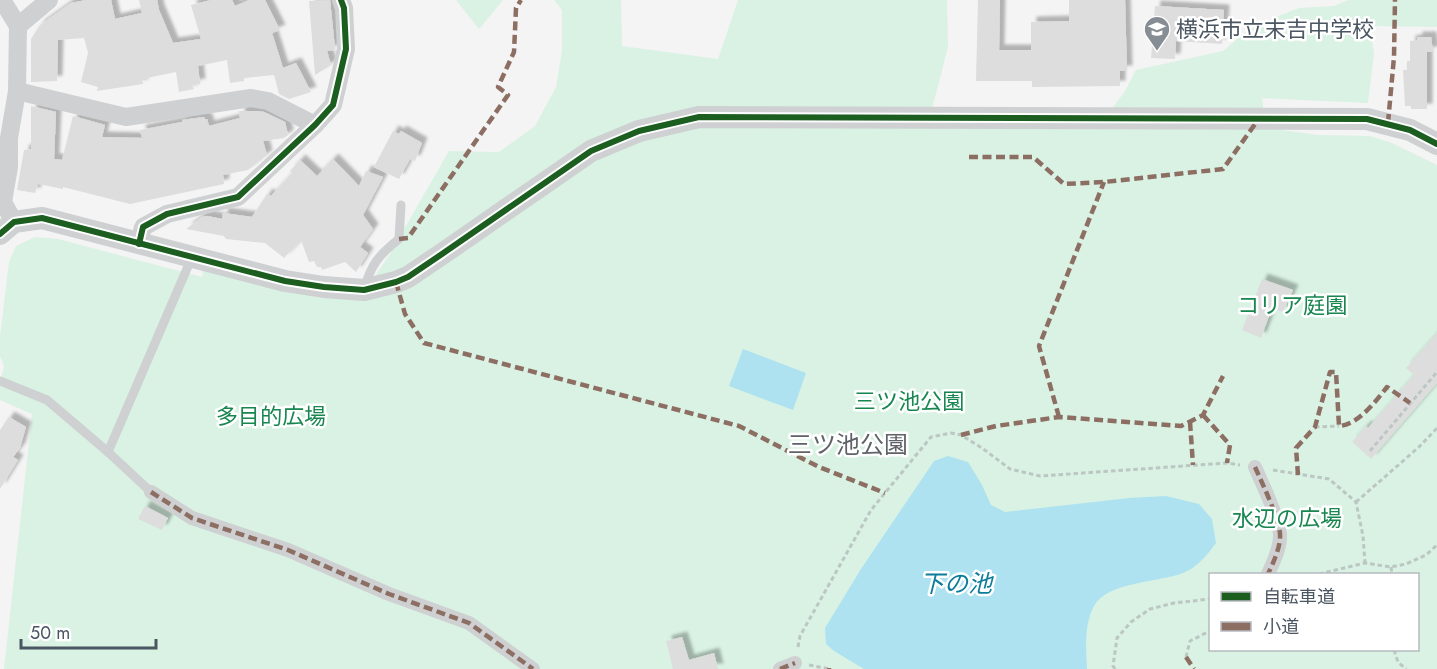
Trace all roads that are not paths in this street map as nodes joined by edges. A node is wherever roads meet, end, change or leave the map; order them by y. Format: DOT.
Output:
graph roads {
  1 [pos="2,0"];
  2 [pos="49,0"];
  3 [pos="341,0"];
  4 [pos="18,26"];
  5 [pos="17,91"];
  6 [pos="315,125"];
  7 [pos="1437,144"];
  8 [pos="401,205"];
  9 [pos="4,215"];
  10 [pos="139,244"];
  11 [pos="192,257"];
  12 [pos="364,290"];
  13 [pos="0,381"];
  14 [pos="108,452"];
  15 [pos="1255,467"];
  16 [pos="151,492"];
  17 [pos="1268,573"];
  18 [pos="795,663"];
  19 [pos="533,669"];
  20 [pos="780,669"];
  1 -- 4 [label="street"];
  2 -- 4 [label="street"];
  3 -- 6 [label="street"];
  4 -- 5 [label="street"];
  5 -- 6 [label="street"];
  5 -- 9 [label="street"];
  6 -- 10 [label="street"];
  7 -- 12 [label="street"];
  8 -- 12 [label="lane"];
  9 -- 10 [label="street"];
  10 -- 11 [label="street"];
  11 -- 12 [label="street"];
  11 -- 14 [label="lane"];
  13 -- 14 [label="lane"];
  14 -- 16 [label="lane"];
  15 -- 17 [label="street"];
  16 -- 19 [label="street"];
  18 -- 20 [label="street"];
}
